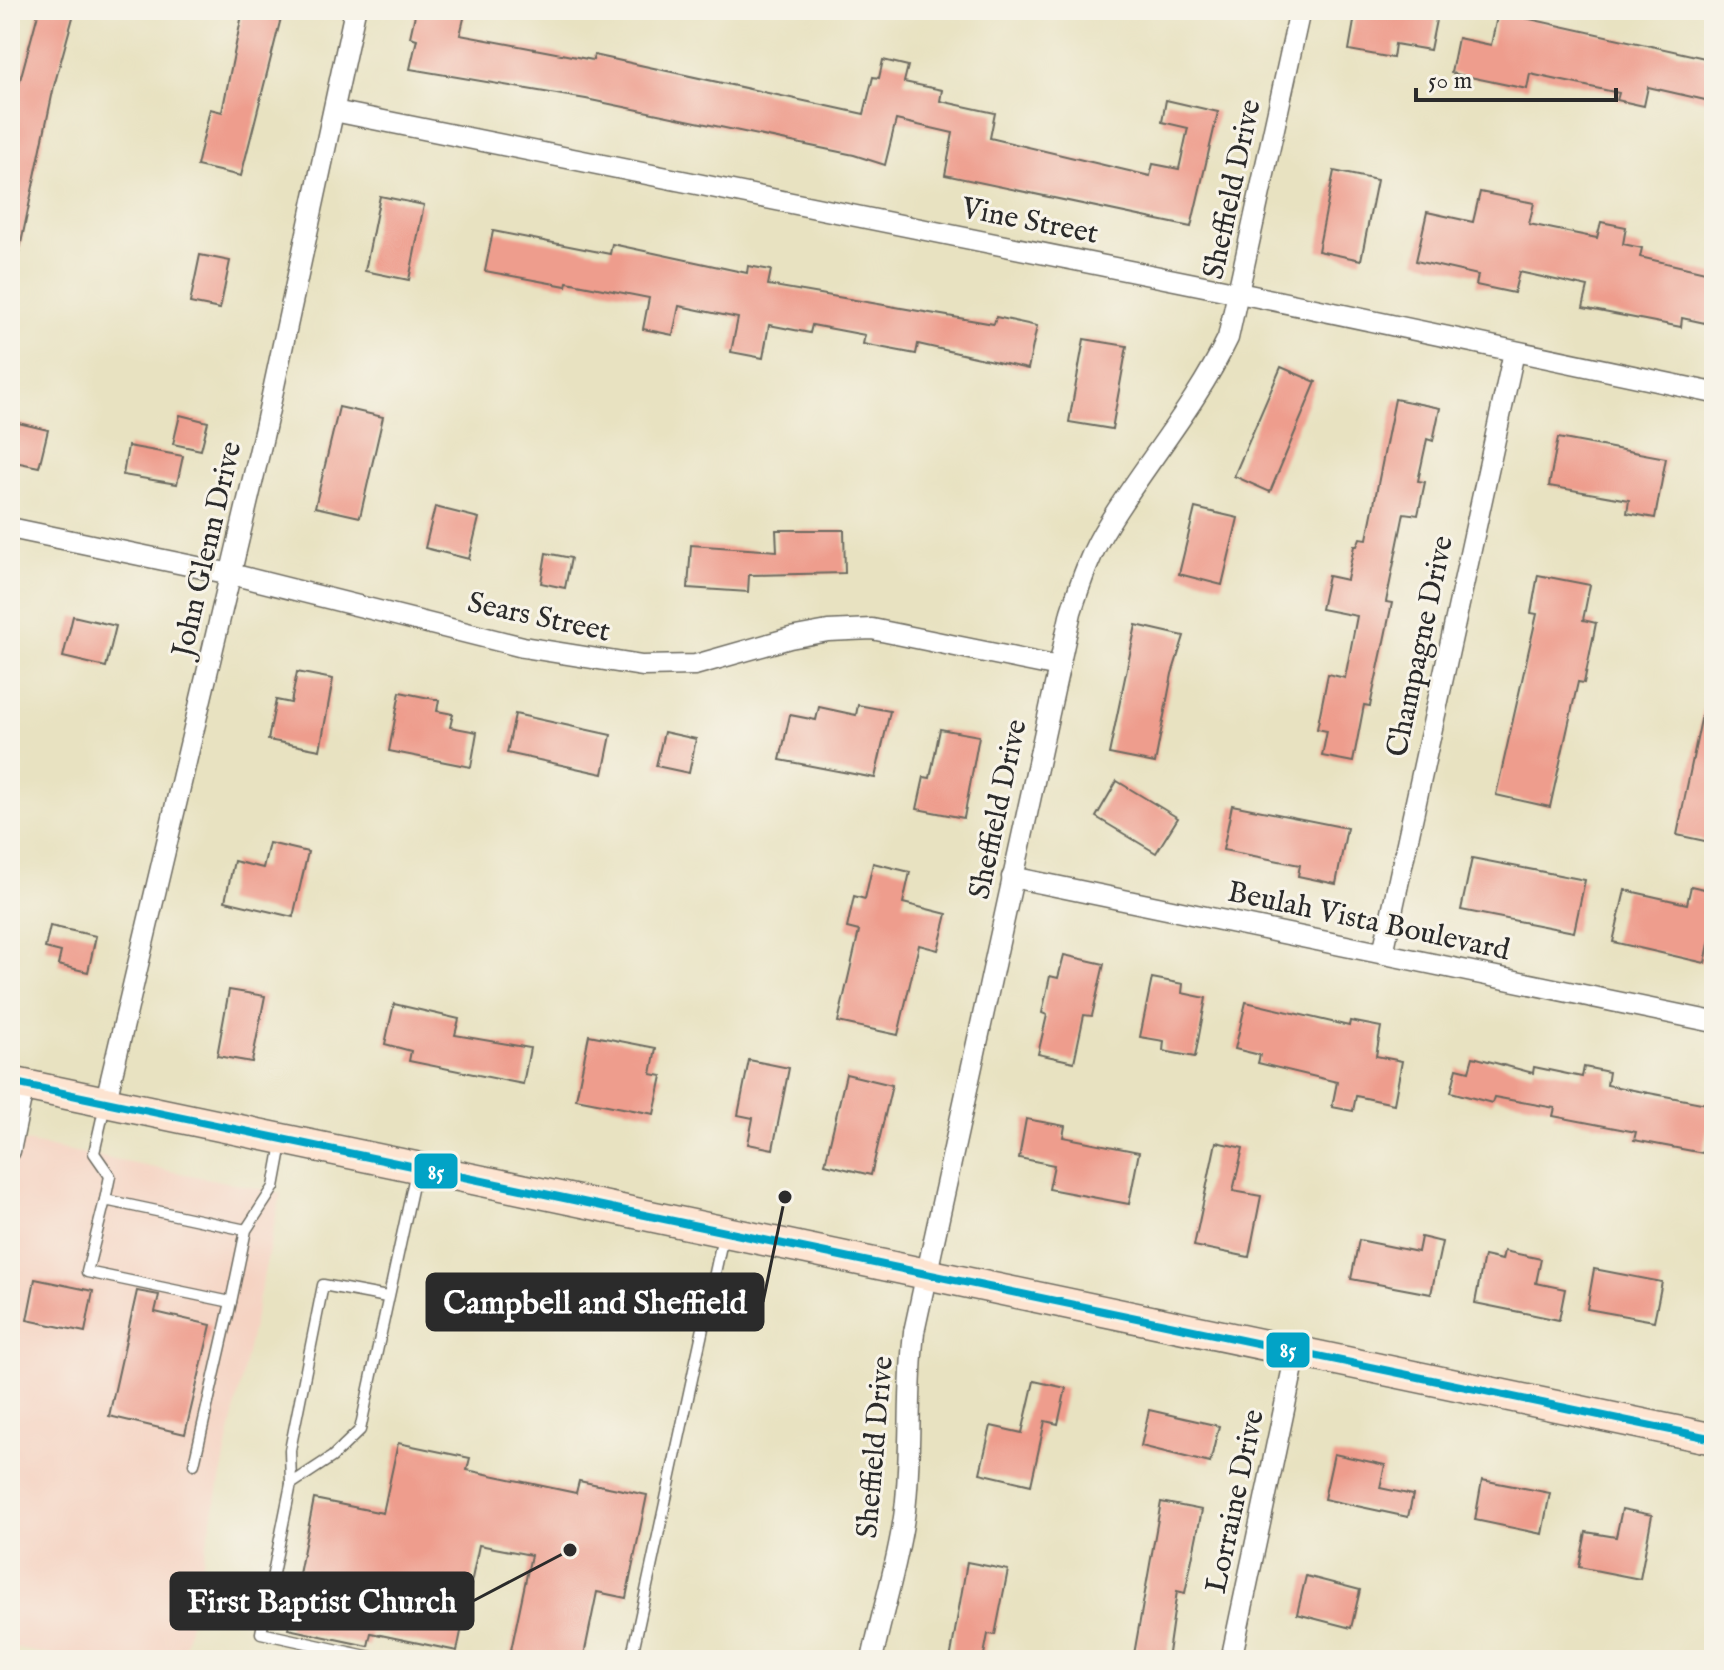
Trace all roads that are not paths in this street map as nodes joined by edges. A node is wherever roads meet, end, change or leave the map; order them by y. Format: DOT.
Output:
graph roads {
  1 [pos="355,10"];
  2 [pos="1300,10"];
  3 [pos="334,111"];
  4 [pos="1239,293"];
  5 [pos="1514,352"];
  6 [pos="1714,393"];
  7 [pos="10,528"];
  8 [pos="231,574"];
  9 [pos="1059,667"];
  10 [pos="1012,877"];
  11 [pos="1383,953"];
  12 [pos="1714,1022"];
  13 [pos="17,1083"];
  14 [pos="106,1100"];
  15 [pos="283,1138"];
  16 [pos="10,1151"];
  17 [pos="417,1166"];
  18 [pos="105,1200"];
  19 [pos="246,1230"];
  20 [pos="724,1231"];
  21 [pos="928,1273"];
  22 [pos="387,1297"];
  23 [pos="231,1302"];
  24 [pos="1296,1353"];
  25 [pos="1714,1439"];
  26 [pos="194,1464"];
  27 [pos="291,1484"];
  28 [pos="385,1660"];
  29 [pos="631,1660"];
  30 [pos="872,1660"];
  31 [pos="1231,1660"];
  1 -- 3 [label="street, John Glenn Drive"];
  2 -- 4 [label="street, Sheffield Drive"];
  3 -- 4 [label="street, Vine Street"];
  3 -- 8 [label="street, John Glenn Drive"];
  4 -- 5 [label="street, Vine Street"];
  4 -- 9 [label="street, Sheffield Drive"];
  5 -- 6 [label="street, Vine Street"];
  5 -- 11 [label="street, Champagne Drive"];
  7 -- 8 [label="street, Sears Street"];
  8 -- 9 [label="street, Sears Street"];
  8 -- 14 [label="street, John Glenn Drive"];
  9 -- 10 [label="street, Sheffield Drive"];
  10 -- 11 [label="street, Beulah Vista Boulevard"];
  10 -- 21 [label="street, Sheffield Drive"];
  11 -- 12 [label="street, Beulah Vista Boulevard"];
  13 -- 14 [label="main road"];
  13 -- 16 [label="street"];
  14 -- 15 [label="main road"];
  14 -- 18 [label="lane"];
  15 -- 17 [label="main road"];
  15 -- 19 [label="lane"];
  17 -- 20 [label="main road"];
  17 -- 22 [label="lane"];
  18 -- 19 [label="lane"];
  18 -- 23 [label="lane"];
  19 -- 23 [label="lane"];
  20 -- 21 [label="main road"];
  20 -- 29 [label="lane"];
  21 -- 24 [label="main road"];
  21 -- 30 [label="street, Sheffield Drive"];
  22 -- 27 [label="lane"];
  22 -- 27 [label="lane"];
  23 -- 26 [label="lane"];
  24 -- 25 [label="main road"];
  24 -- 31 [label="street, Lorraine Drive"];
  27 -- 28 [label="lane"];
}
